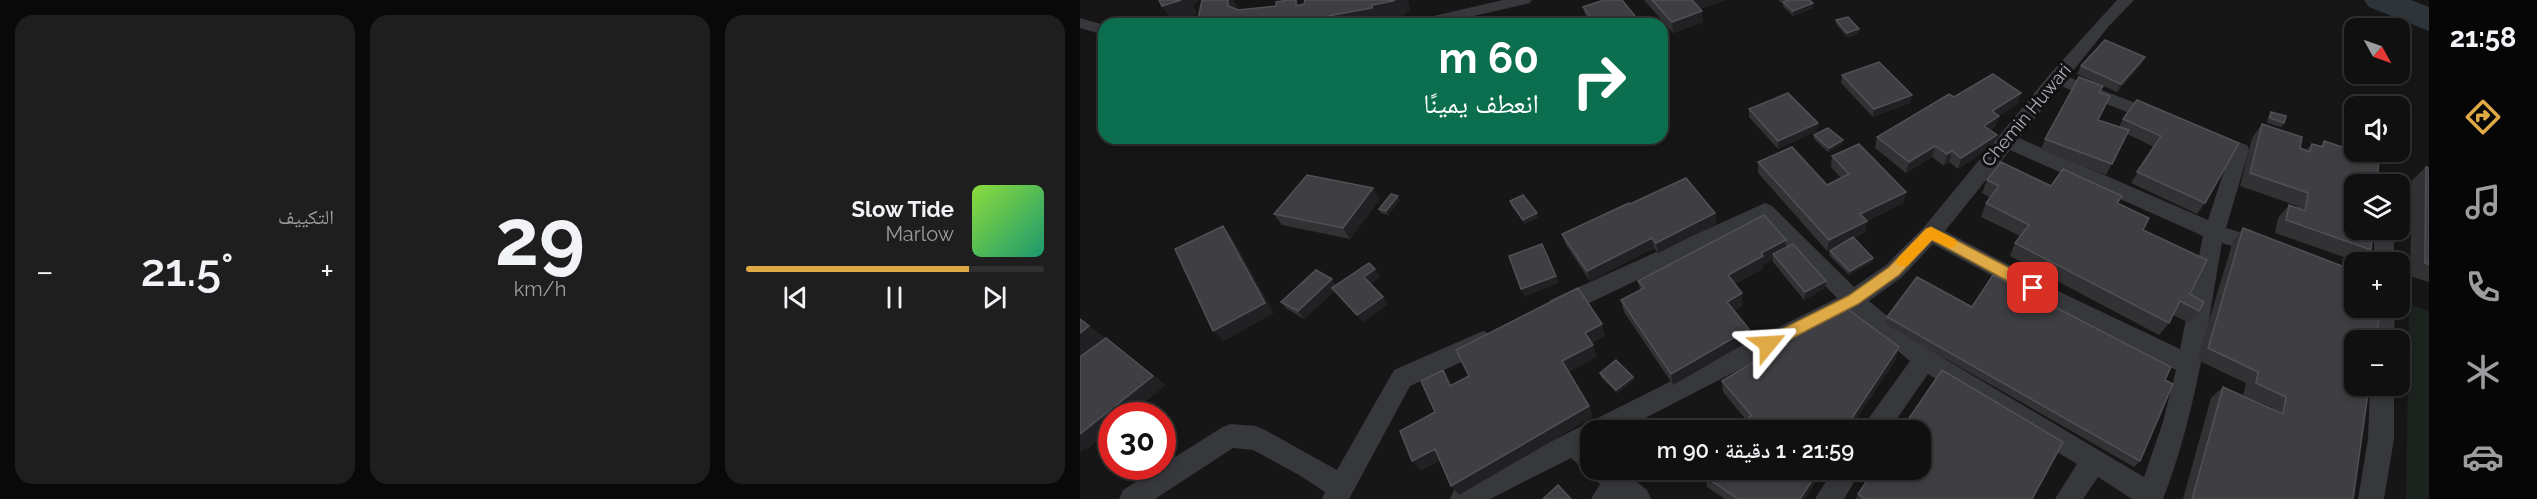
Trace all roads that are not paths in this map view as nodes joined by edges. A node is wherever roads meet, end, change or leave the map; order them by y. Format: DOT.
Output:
graph roads {
  1 [pos="1524,0"];
  2 [pos="2126,0"];
  3 [pos="1444,18"];
  4 [pos="1080,23"];
  5 [pos="1098,28"];
  6 [pos="2056,78"];
  7 [pos="2005,140"];
  8 [pos="1931,232"];
  9 [pos="2214,232"];
  10 [pos="2279,253"];
  11 [pos="1853,300"];
  12 [pos="1541,314"];
  13 [pos="1498,334"];
  14 [pos="1925,359"];
  15 [pos="2189,366"];
  16 [pos="2382,396"];
  17 [pos="1618,420"];
  18 [pos="1882,420"];
  19 [pos="1580,447"];
  20 [pos="2094,460"];
  21 [pos="1841,480"];
  22 [pos="1338,494"];
  23 [pos="1132,499"];
  24 [pos="1463,499"];
  25 [pos="1828,499"];
  26 [pos="2068,499"];
  27 [pos="2371,499"];
  1 -- 3 [label="street"];
  2 -- 6 [label="street, Chemin Huwari"];
  4 -- 5 [label="street"];
  6 -- 7 [label="street, Chemin Huwari"];
  6 -- 9 [label="street"];
  7 -- 8 [label="street, Chemin Huwari"];
  7 -- 9 [label="street"];
  8 -- 11 [label="street, Chemin Huwari"];
  8 -- 15 [label="street"];
  9 -- 10 [label="street"];
  9 -- 15 [label="street"];
  11 -- 12 [label="street"];
  11 -- 14 [label="street"];
  11 -- 17 [label="street, Chemin Huwari"];
  13 -- 22 [label="street"];
  14 -- 18 [label="street"];
  14 -- 20 [label="street"];
  15 -- 20 [label="street"];
  16 -- 27 [label="street"];
  19 -- 24 [label="street"];
  20 -- 26 [label="street"];
  21 -- 25 [label="street"];
  22 -- 23 [label="street"];
}
